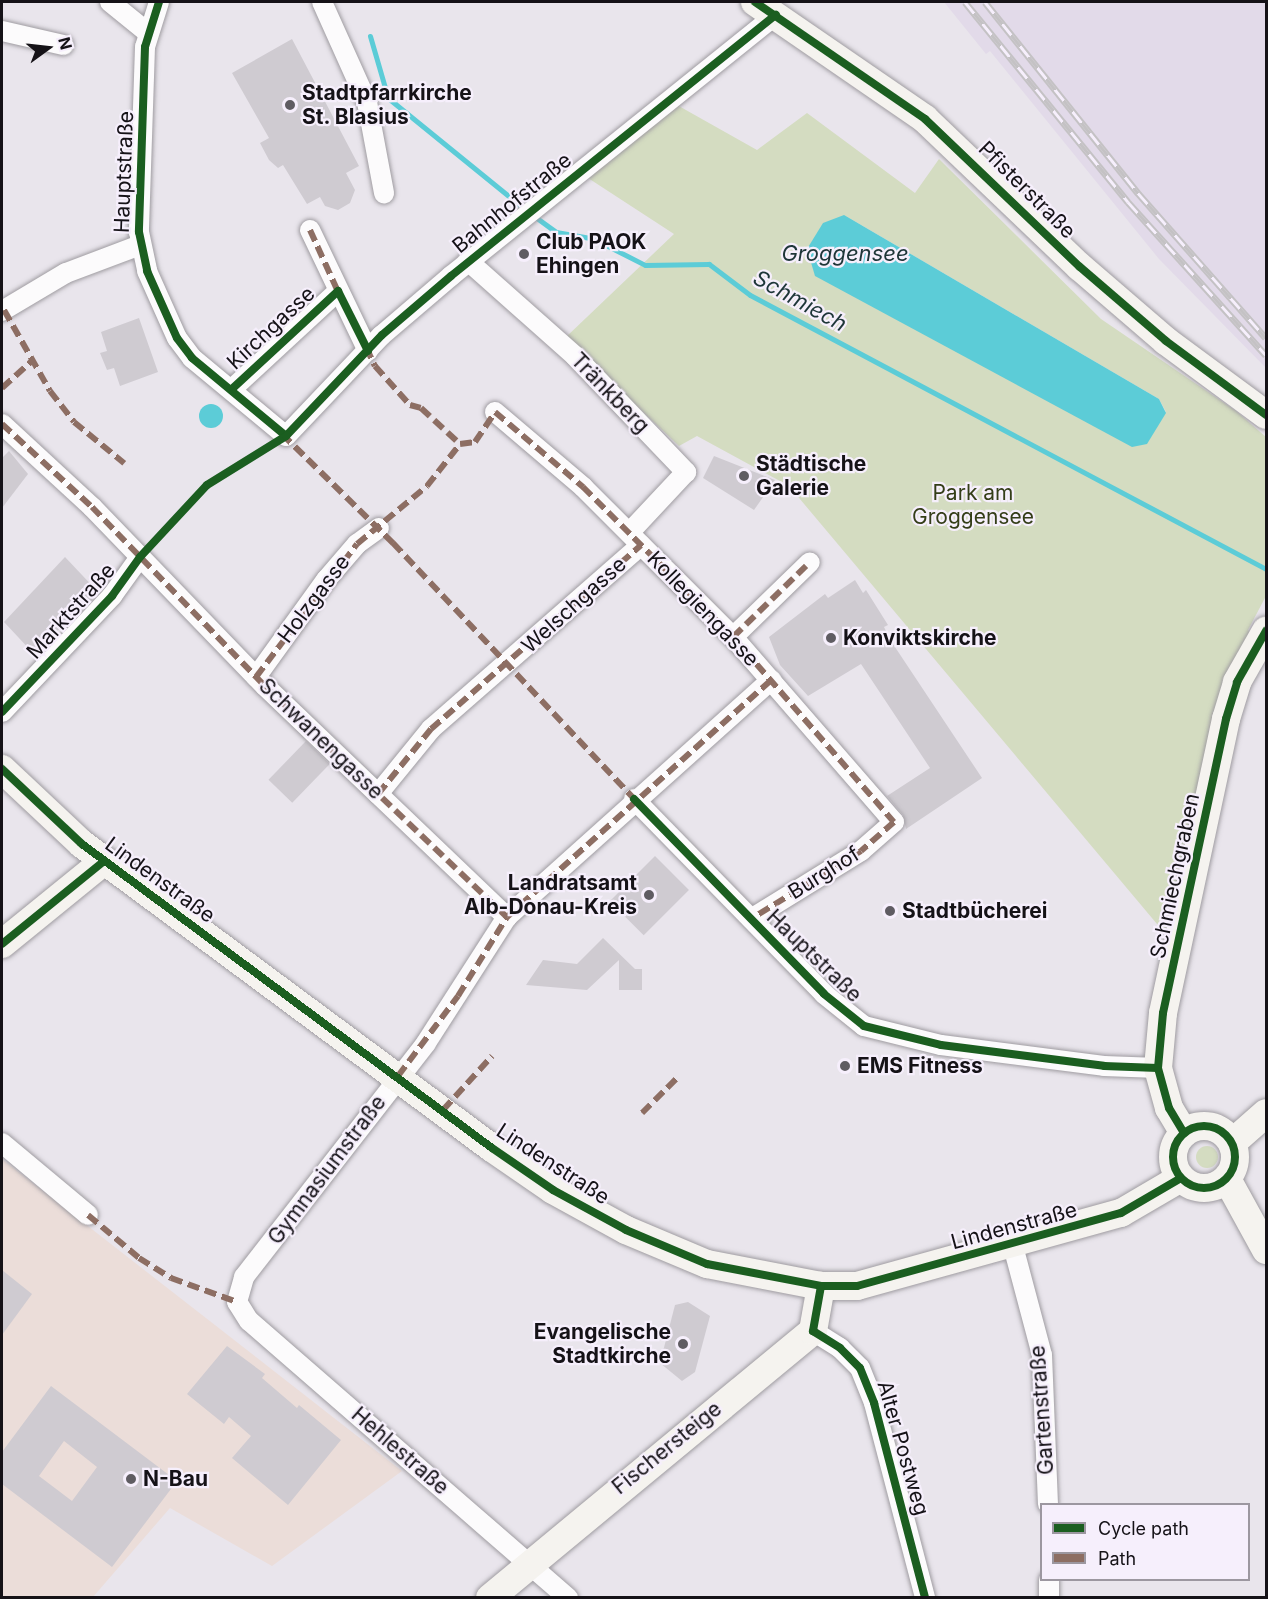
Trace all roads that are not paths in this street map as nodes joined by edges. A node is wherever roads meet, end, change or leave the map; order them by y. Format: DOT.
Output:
graph roads {
  1 [pos="110,2"];
  2 [pos="159,2"];
  3 [pos="322,2"];
  4 [pos="766,8"];
  5 [pos="2,31"];
  6 [pos="147,32"];
  7 [pos="63,45"];
  8 [pos="384,193"];
  9 [pos="310,230"];
  10 [pos="140,245"];
  11 [pos="468,261"];
  12 [pos="338,291"];
  13 [pos="2,311"];
  14 [pos="368,351"];
  15 [pos="233,388"];
  16 [pos="495,412"];
  17 [pos="1266,415"];
  18 [pos="2,424"];
  19 [pos="286,436"];
  20 [pos="379,528"];
  21 [pos="635,539"];
  22 [pos="140,557"];
  23 [pos="810,562"];
  24 [pos="1266,631"];
  25 [pos="733,637"];
  26 [pos="256,676"];
  27 [pos="771,680"];
  28 [pos="2,712"];
  29 [pos="2,769"];
  30 [pos="378,794"];
  31 [pos="634,800"];
  32 [pos="894,822"];
  33 [pos="104,861"];
  34 [pos="507,917"];
  35 [pos="750,919"];
  36 [pos="2,944"];
  37 [pos="1158,1068"];
  38 [pos="398,1076"];
  39 [pos="1266,1113"];
  40 [pos="1184,1133"];
  41 [pos="2,1143"];
  42 [pos="1232,1143"];
  43 [pos="1181,1178"];
  44 [pos="1227,1179"];
  45 [pos="88,1215"];
  46 [pos="1013,1246"];
  47 [pos="1266,1250"];
  48 [pos="820,1286"];
  49 [pos="237,1302"];
  50 [pos="813,1331"];
  51 [pos="1048,1503"];
  52 [pos="530,1564"];
  53 [pos="1049,1581"];
  54 [pos="490,1598"];
  55 [pos="568,1598"];
  56 [pos="925,1598"];
  57 [pos="1049,1598"];
  1 -- 6 [label="street"];
  2 -- 6 [label="street, Hauptstraße"];
  3 -- 8 [label="street"];
  4 -- 11 [label="street, Bahnhofstraße"];
  4 -- 17 [label="street, Pfisterstraße"];
  5 -- 7 [label="street"];
  6 -- 10 [label="street, Hauptstraße"];
  9 -- 12 [label="street, Kirchgasse"];
  10 -- 13 [label="street"];
  10 -- 15 [label="street, Hauptstraße"];
  11 -- 14 [label="street, Bahnhofstraße"];
  11 -- 21 [label="street, Tränkberg"];
  12 -- 14 [label="street, Kirchgasse"];
  12 -- 15 [label="street, Kirchgasse"];
  14 -- 19 [label="street, Bahnhofstraße"];
  15 -- 19 [label="street, Hauptstraße"];
  16 -- 21 [label="street, Kollegiengasse"];
  18 -- 22 [label="street, Schwanengasse"];
  20 -- 26 [label="street, Holzgasse"];
  21 -- 25 [label="street, Kollegiengasse"];
  21 -- 30 [label="street, Welschgasse"];
  22 -- 26 [label="street, Schwanengasse"];
  22 -- 28 [label="street, Marktstraße"];
  23 -- 25 [label="street"];
  24 -- 37 [label="street, Schmiechgraben"];
  25 -- 27 [label="street, Kollegiengasse"];
  26 -- 30 [label="street, Schwanengasse"];
  27 -- 31 [label="street, Gymnasiumstraße"];
  27 -- 32 [label="street, Kollegiengasse"];
  29 -- 33 [label="street, Lindenstraße"];
  30 -- 34 [label="street, Schwanengasse"];
  31 -- 34 [label="street, Gymnasiumstraße"];
  31 -- 35 [label="street, Hauptstraße"];
  32 -- 35 [label="street, Burghof"];
  33 -- 36 [label="street"];
  33 -- 38 [label="street, Lindenstraße"];
  34 -- 38 [label="street, Gymnasiumstraße"];
  35 -- 37 [label="street, Hauptstraße"];
  37 -- 40 [label="street, Schmiechgraben"];
  38 -- 48 [label="street, Lindenstraße"];
  38 -- 49 [label="street, Gymnasiumstraße"];
  39 -- 42 [label="street"];
  40 -- 42 [label="street"];
  40 -- 43 [label="street"];
  41 -- 45 [label="street"];
  42 -- 44 [label="street"];
  43 -- 44 [label="street"];
  43 -- 46 [label="street, Lindenstraße"];
  44 -- 47 [label="street"];
  46 -- 48 [label="street, Lindenstraße"];
  46 -- 51 [label="street, Gartenstraße"];
  48 -- 50 [label="street"];
  49 -- 52 [label="street, Hehlestraße"];
  50 -- 52 [label="street, Fischersteige"];
  50 -- 56 [label="street, Alter Postweg"];
  52 -- 54 [label="street, Fischersteige"];
  52 -- 55 [label="street, Hehlestraße"];
  53 -- 57 [label="street"];
}
